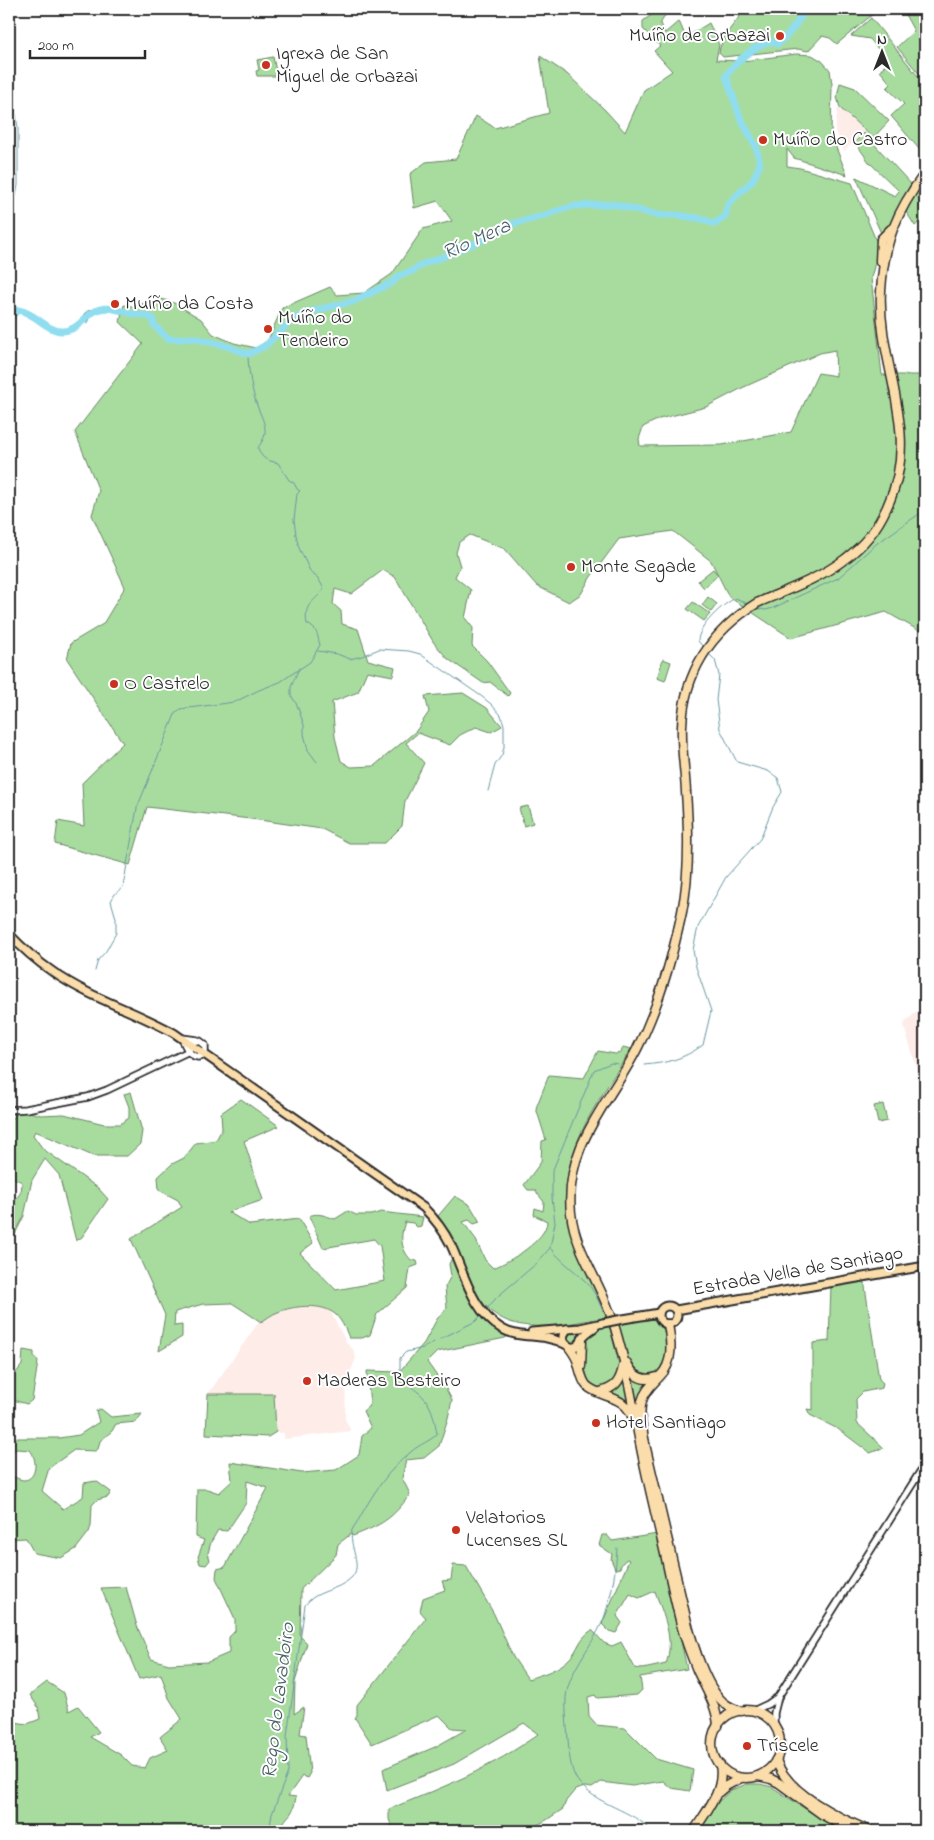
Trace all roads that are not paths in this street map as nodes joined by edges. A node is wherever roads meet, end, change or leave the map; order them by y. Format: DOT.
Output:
graph roads {
  1 [pos="925,173"];
  2 [pos="9,934"];
  3 [pos="193,1045"];
  4 [pos="9,1110"];
  5 [pos="925,1266"];
  6 [pos="481,1310"];
  7 [pos="676,1310"];
  8 [pos="659,1314"];
  9 [pos="603,1323"];
  10 [pos="668,1324"];
  11 [pos="571,1329"];
  12 [pos="582,1340"];
  13 [pos="567,1345"];
  14 [pos="623,1358"];
  15 [pos="581,1373"];
  16 [pos="662,1375"];
  17 [pos="600,1392"];
  18 [pos="643,1447"];
  19 [pos="925,1464"];
  20 [pos="778,1697"];
  21 [pos="741,1711"];
  22 [pos="753,1711"];
  23 [pos="774,1724"];
  24 [pos="718,1726"];
  25 [pos="776,1760"];
  26 [pos="720,1765"];
  27 [pos="758,1776"];
  28 [pos="741,1778"];
  29 [pos="717,1793"];
  30 [pos="694,1831"];
  31 [pos="852,1831"];
  32 [pos="870,1831"];
  1 -- 14 [label="highway"];
  2 -- 3 [label="main road"];
  3 -- 4 [label="street"];
  3 -- 6 [label="main road"];
  5 -- 7 [label="main road, Estrada Vella de Santiago"];
  6 -- 11 [label="main road, Estrada Vella de Santiago"];
  6 -- 13 [label="main road"];
  7 -- 8 [label="main road, Estrada Vella de Santiago"];
  7 -- 10 [label="main road, Estrada Vella de Santiago"];
  8 -- 9 [label="main road, Estrada Vella de Santiago, bridge"];
  8 -- 10 [label="main road"];
  9 -- 11 [label="main road, Estrada Vella de Santiago"];
  9 -- 12 [label="main road"];
  10 -- 16 [label="highway"];
  11 -- 12 [label="main road"];
  11 -- 13 [label="main road"];
  12 -- 13 [label="main road"];
  12 -- 15 [label="highway"];
  13 -- 15 [label="highway"];
  14 -- 16 [label="highway"];
  14 -- 17 [label="highway"];
  14 -- 18 [label="highway"];
  15 -- 17 [label="highway"];
  16 -- 18 [label="highway"];
  17 -- 18 [label="highway"];
  18 -- 21 [label="highway"];
  18 -- 24 [label="highway"];
  19 -- 20 [label="street"];
  20 -- 22 [label="street"];
  20 -- 23 [label="street"];
  21 -- 22 [label="highway"];
  21 -- 24 [label="highway"];
  22 -- 23 [label="highway"];
  23 -- 25 [label="highway"];
  24 -- 26 [label="highway"];
  25 -- 27 [label="highway"];
  25 -- 32 [label="highway"];
  26 -- 28 [label="highway"];
  26 -- 29 [label="highway"];
  27 -- 28 [label="highway"];
  27 -- 31 [label="highway"];
  28 -- 29 [label="highway"];
  29 -- 30 [label="highway"];
}
